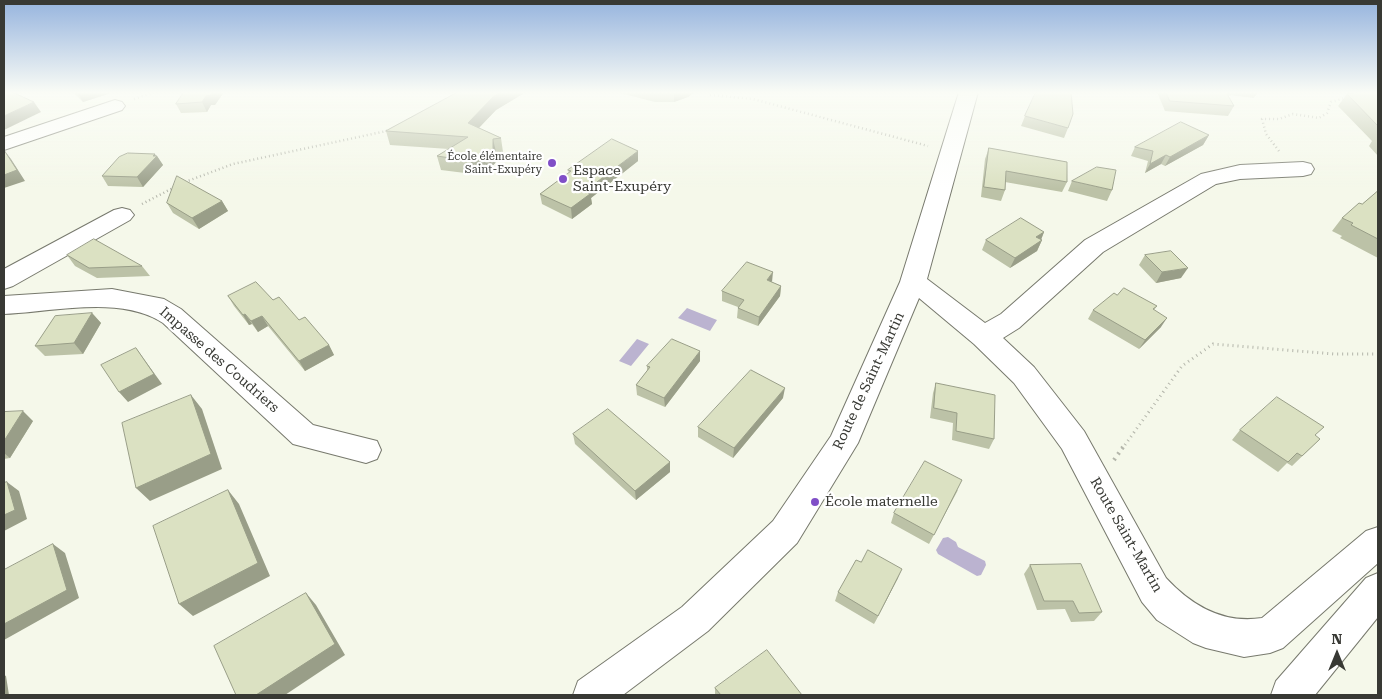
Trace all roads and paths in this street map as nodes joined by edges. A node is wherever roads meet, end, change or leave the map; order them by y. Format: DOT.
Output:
graph roads {
  1 [pos="61,125"];
  2 [pos="843,125"];
  3 [pos="959,125"];
  4 [pos="1263,125"];
  5 [pos="397,128"];
  6 [pos="4,144"];
  7 [pos="932,144"];
  8 [pos="1303,169"];
  9 [pos="122,215"];
  10 [pos="4,280"];
  11 [pos="913,282"];
  12 [pos="4,305"];
  13 [pos="984,337"];
  14 [pos="1378,354"];
  15 [pos="366,450"];
  16 [pos="1089,470"];
  17 [pos="1378,542"];
  18 [pos="1378,590"];
  19 [pos="592,695"];
  20 [pos="1290,695"];
  1 -- 6 [label="street"];
  2 -- 7 [label="path"];
  3 -- 11 [label="street, Route de Saint-Martin"];
  4 -- 8 [label="path"];
  5 -- 9 [label="path"];
  8 -- 13 [label="street"];
  9 -- 10 [label="street"];
  11 -- 13 [label="street, Route Saint-Martin"];
  11 -- 19 [label="street, Route de Saint-Martin"];
  12 -- 15 [label="street, Impasse des Coudriers"];
  13 -- 16 [label="street, Route Saint-Martin"];
  14 -- 16 [label="path"];
  16 -- 17 [label="street, Route Saint-Martin"];
  18 -- 20 [label="street"];
}
